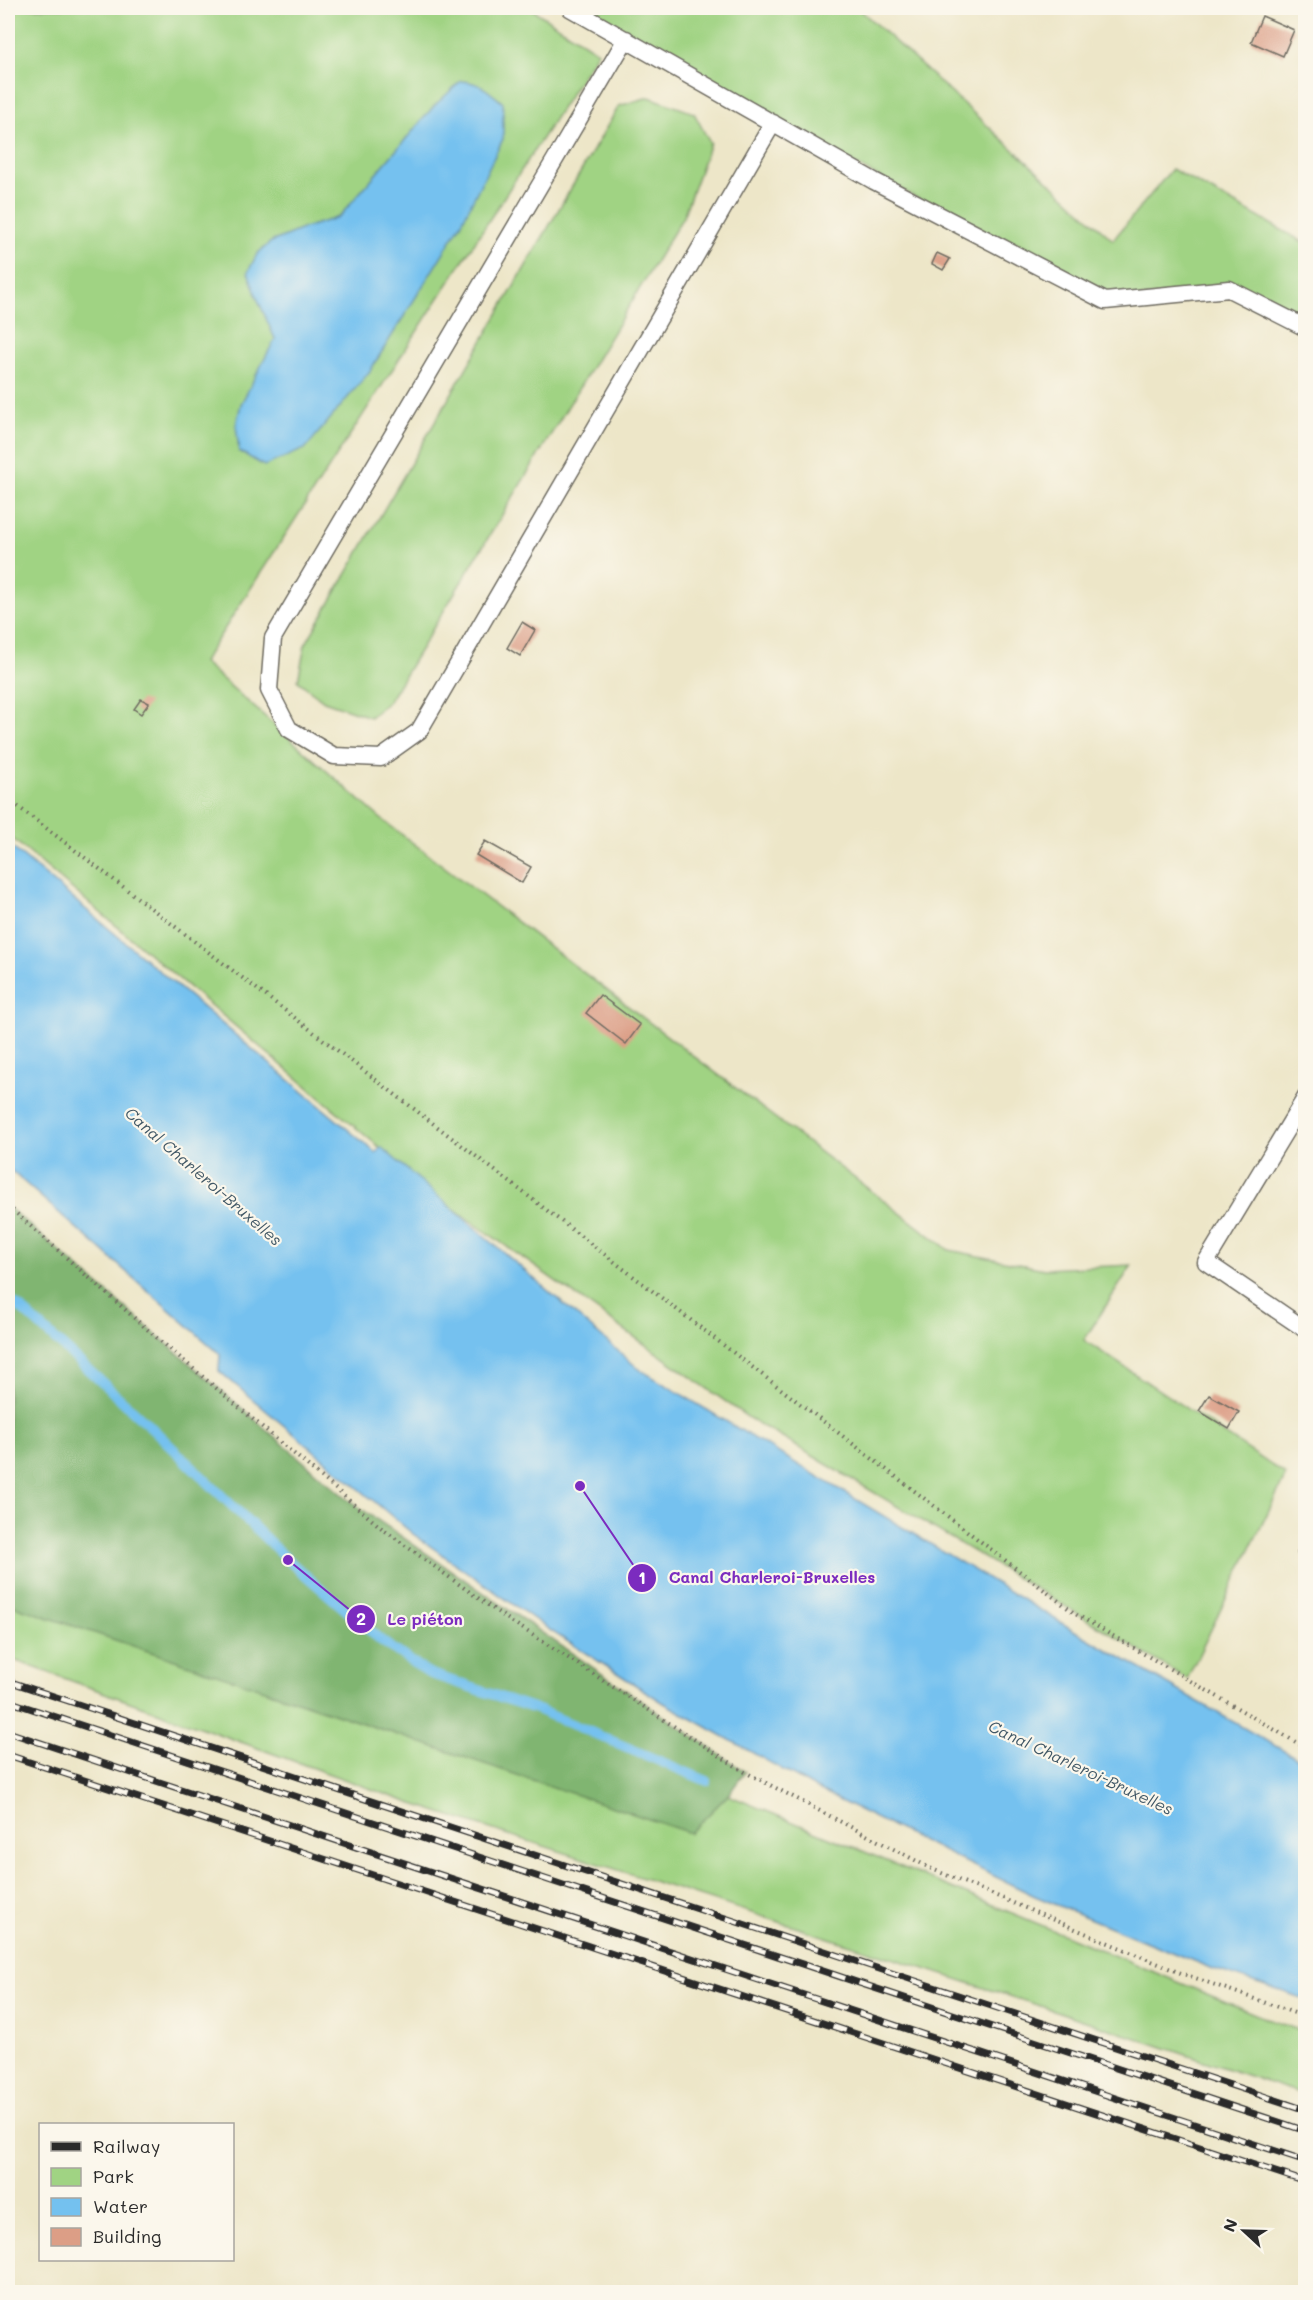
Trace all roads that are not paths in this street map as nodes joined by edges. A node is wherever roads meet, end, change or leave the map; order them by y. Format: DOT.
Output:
graph roads {
  1 [pos="570,8"];
  2 [pos="626,39"];
  3 [pos="773,123"];
  4 [pos="1305,328"];
  5 [pos="1305,1097"];
  6 [pos="1305,1330"];
  1 -- 2 [label="lane"];
  2 -- 3 [label="lane"];
  2 -- 3 [label="lane"];
  3 -- 4 [label="lane"];
  5 -- 6 [label="lane"];
}
